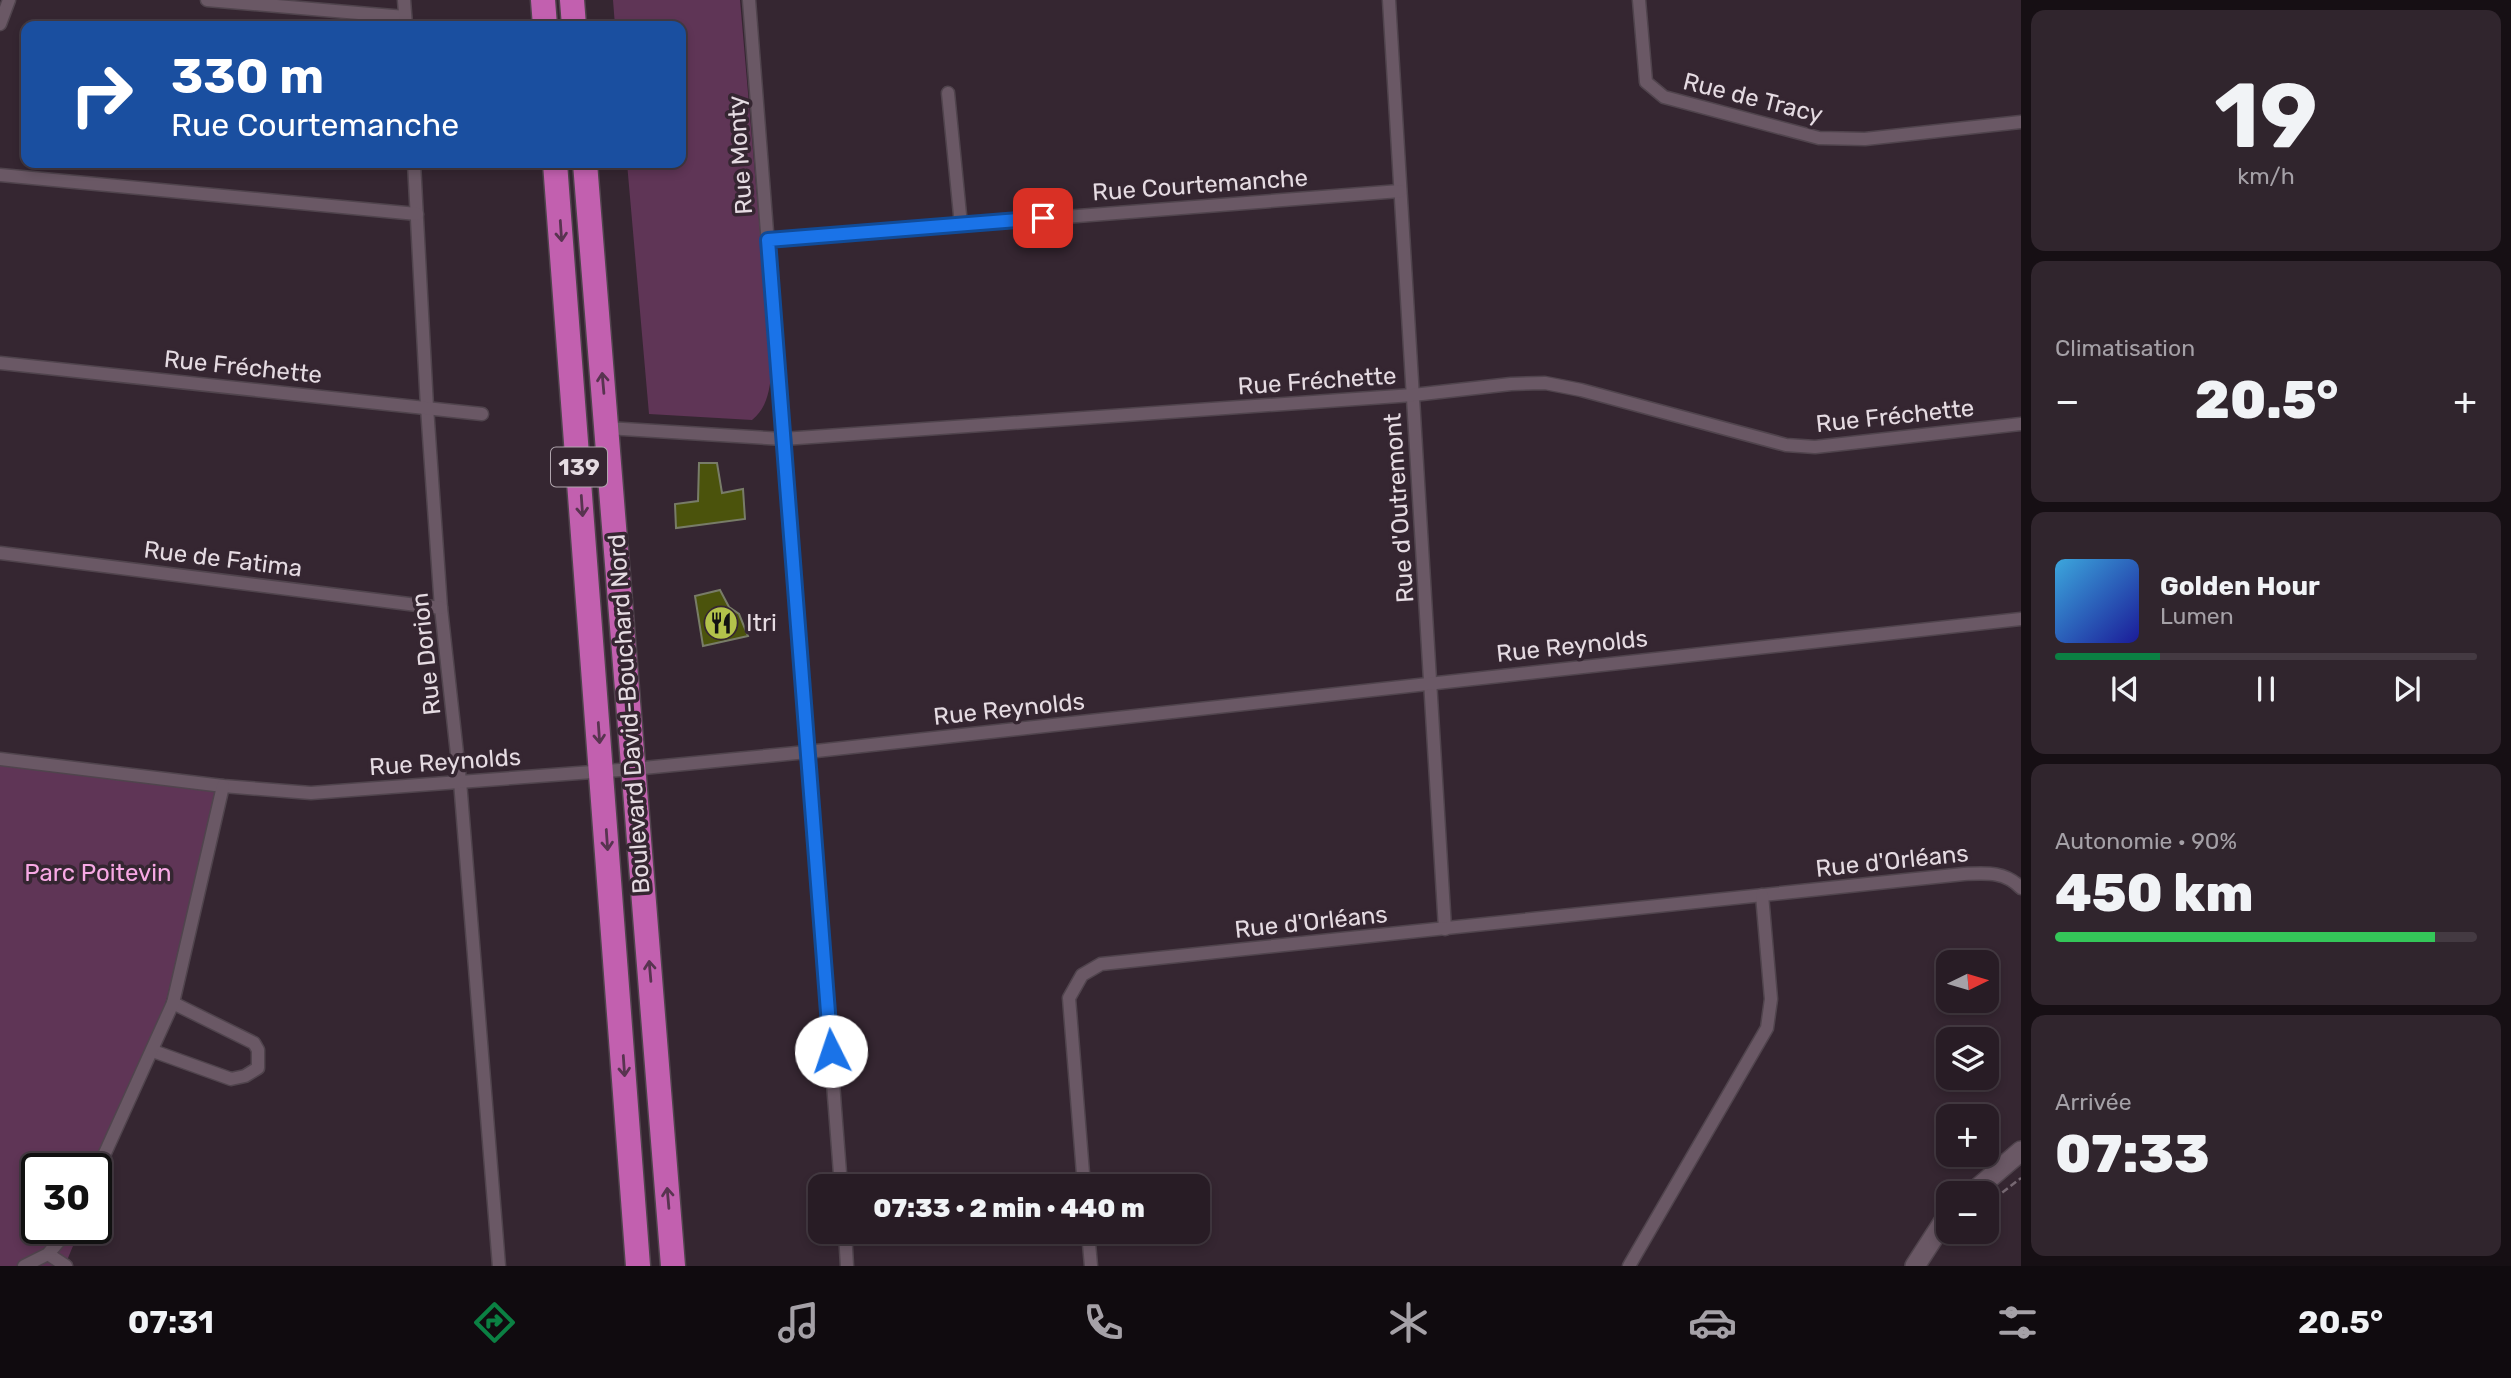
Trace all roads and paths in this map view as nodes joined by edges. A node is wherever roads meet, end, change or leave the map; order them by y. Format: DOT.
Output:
graph roads {
  1 [pos="9,0"];
  2 [pos="207,0"];
  3 [pos="404,0"];
  4 [pos="542,0"];
  5 [pos="572,0"];
  6 [pos="749,0"];
  7 [pos="1389,0"];
  8 [pos="1639,0"];
  9 [pos="397,21"];
  10 [pos="406,21"];
  11 [pos="544,21"];
  12 [pos="574,21"];
  13 [pos="0,24"];
  14 [pos="948,93"];
  15 [pos="2021,122"];
  16 [pos="414,168"];
  17 [pos="555,168"];
  18 [pos="585,168"];
  19 [pos="0,175"];
  20 [pos="1400,191"];
  21 [pos="417,214"];
  22 [pos="961,225"];
  23 [pos="768,240"];
  24 [pos="0,363"];
  25 [pos="1413,395"];
  26 [pos="427,407"];
  27 [pos="482,414"];
  28 [pos="2021,424"];
  29 [pos="607,428"];
  30 [pos="783,439"];
  31 [pos="0,553"];
  32 [pos="441,608"];
  33 [pos="2021,619"];
  34 [pos="1431,682"];
  35 [pos="807,752"];
  36 [pos="0,759"];
  37 [pos="633,769"];
  38 [pos="602,771"];
  39 [pos="460,781"];
  40 [pos="223,786"];
  41 [pos="2021,888"];
  42 [pos="1762,895"];
  43 [pos="1445,929"];
  44 [pos="173,1003"];
  45 [pos="153,1051"];
  46 [pos="2021,1151"];
  47 [pos="105,1153"];
  48 [pos="840,1174"];
  49 [pos="1083,1174"];
  50 [pos="2021,1178"];
  51 [pos="1986,1181"];
  52 [pos="1999,1196"];
  53 [pos="1936,1234"];
  54 [pos="56,1244"];
  55 [pos="846,1244"];
  56 [pos="1089,1244"];
  57 [pos="48,1254"];
  58 [pos="24,1266"];
  59 [pos="66,1266"];
  60 [pos="499,1266"];
  61 [pos="638,1266"];
  62 [pos="673,1266"];
  63 [pos="848,1266"];
  64 [pos="1091,1266"];
  65 [pos="1629,1266"];
  66 [pos="1916,1266"];
  1 -- 13 [label="street"];
  2 -- 9 [label="street"];
  3 -- 10 [label="street"];
  4 -- 11 [label="highway"];
  5 -- 12 [label="highway"];
  6 -- 23 [label="street, Rue Monty"];
  7 -- 20 [label="street, Rue d'Outremont"];
  8 -- 15 [label="street, Rue de Tracy"];
  14 -- 22 [label="street"];
  16 -- 21 [label="street, Rue Dorion"];
  17 -- 38 [label="highway, Boulevard David-Bouchard Nord / 139, one-way"];
  29 -- 18 [label="highway, Boulevard David-Bouchard Nord / 139, one-way"];
  19 -- 21 [label="street"];
  20 -- 22 [label="street, Rue Courtemanche"];
  20 -- 25 [label="street, Rue d'Outremont"];
  21 -- 26 [label="street, Rue Dorion"];
  22 -- 23 [label="street, Rue Courtemanche"];
  23 -- 30 [label="street, Rue Monty"];
  24 -- 26 [label="street, Rue Fréchette"];
  25 -- 28 [label="street, Rue Fréchette"];
  25 -- 30 [label="street, Rue Fréchette"];
  25 -- 34 [label="street, Rue d'Outremont"];
  26 -- 27 [label="street, Rue Fréchette"];
  26 -- 32 [label="street, Rue Dorion"];
  29 -- 30 [label="street, Rue Fréchette"];
  29 -- 37 [label="highway, Boulevard David-Bouchard Nord / 139"];
  30 -- 35 [label="street, Rue Monty"];
  31 -- 32 [label="street, Rue de Fatima"];
  32 -- 39 [label="street, Rue Dorion"];
  33 -- 34 [label="street, Rue Reynolds"];
  34 -- 35 [label="street, Rue Reynolds"];
  34 -- 43 [label="street, Rue d'Outremont"];
  35 -- 37 [label="street, Rue Reynolds"];
  35 -- 48 [label="street, Rue Monty"];
  36 -- 40 [label="street, Rue Reynolds"];
  37 -- 38 [label="street, Rue Reynolds"];
  62 -- 37 [label="highway, Boulevard David-Bouchard Nord / 139, one-way"];
  38 -- 39 [label="street, Rue Reynolds"];
  38 -- 61 [label="highway, Boulevard David-Bouchard Nord / 139, one-way"];
  39 -- 40 [label="street, Rue Reynolds"];
  39 -- 60 [label="street, Rue Dorion"];
  40 -- 44 [label="street"];
  41 -- 42 [label="street, Rue d'Orléans"];
  42 -- 43 [label="street, Rue d'Orléans"];
  42 -- 65 [label="street"];
  43 -- 49 [label="street, Rue d'Orléans"];
  44 -- 45 [label="street"];
  44 -- 45 [label="street"];
  45 -- 47 [label="street"];
  46 -- 51 [label="street"];
  50 -- 52 [label="path"];
  53 -- 66 [label="street"];
  54 -- 57 [label="street"];
  55 -- 63 [label="street"];
  56 -- 64 [label="street"];
  57 -- 58 [label="street"];
  57 -- 59 [label="street"];
}
